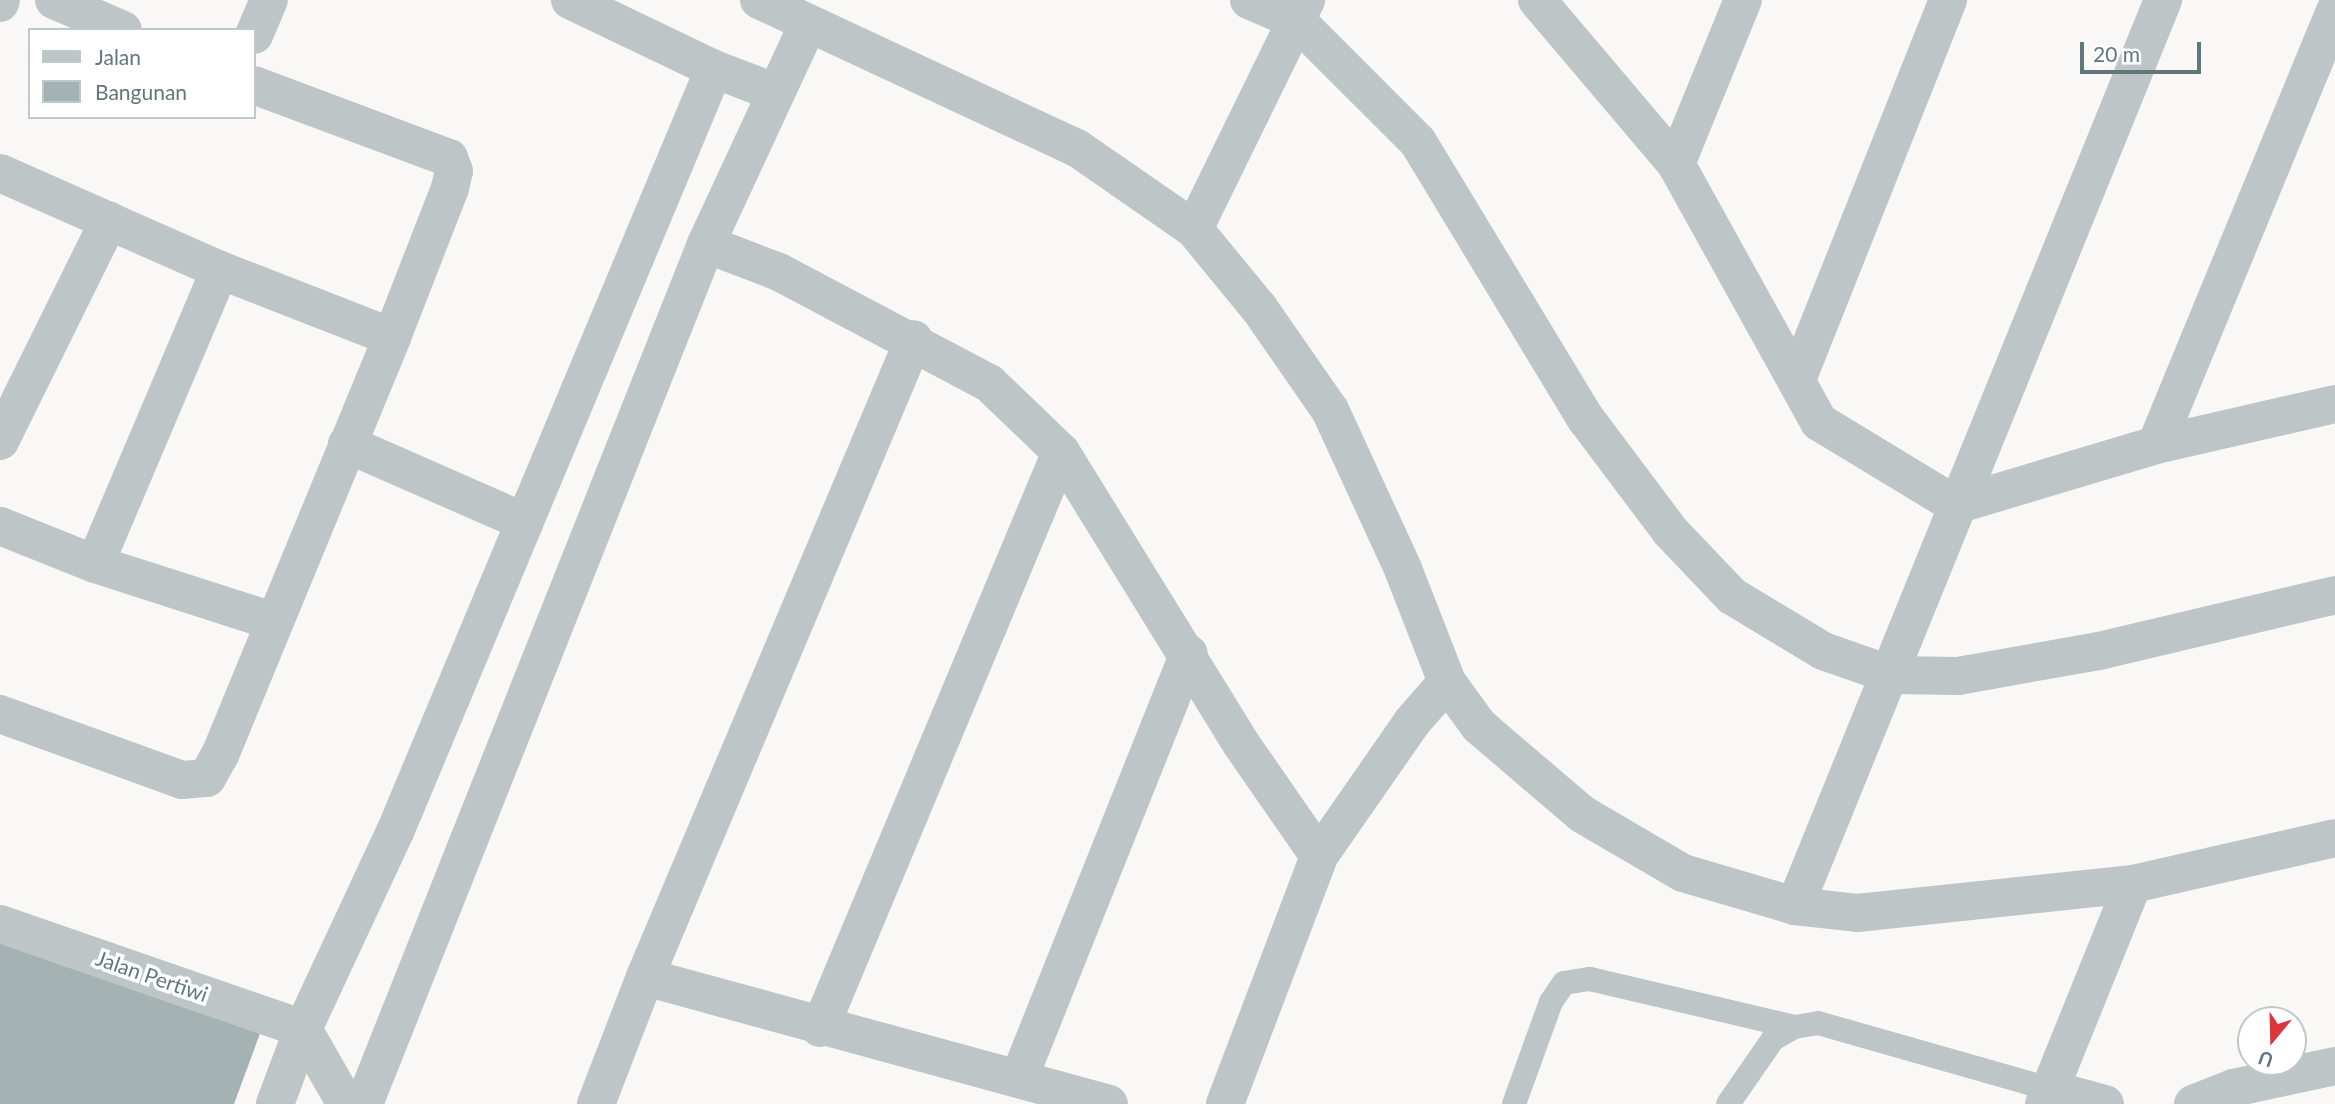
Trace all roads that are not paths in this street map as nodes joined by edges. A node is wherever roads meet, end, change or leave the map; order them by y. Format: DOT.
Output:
graph roads {
  1 [pos="54,0"];
  2 [pos="269,0"];
  3 [pos="570,0"];
  4 [pos="759,0"];
  5 [pos="1249,0"];
  6 [pos="1538,0"];
  7 [pos="1743,0"];
  8 [pos="1948,0"];
  9 [pos="2163,0"];
  10 [pos="1301,10"];
  11 [pos="2335,12"];
  12 [pos="807,26"];
  13 [pos="117,28"];
  14 [pos="256,29"];
  15 [pos="714,69"];
  16 [pos="256,86"];
  17 [pos="774,92"];
  18 [pos="1676,164"];
  19 [pos="0,173"];
  20 [pos="109,220"];
  21 [pos="1194,229"];
  22 [pos="705,244"];
  23 [pos="220,270"];
  24 [pos="392,337"];
  25 [pos="914,340"];
  26 [pos="1798,377"];
  27 [pos="2335,404"];
  28 [pos="0,441"];
  29 [pos="347,444"];
  30 [pos="2156,445"];
  31 [pos="1061,452"];
  32 [pos="1956,505"];
  33 [pos="525,522"];
  34 [pos="0,526"];
  35 [pos="95,564"];
  36 [pos="2335,595"];
  37 [pos="273,621"];
  38 [pos="1189,654"];
  39 [pos="1892,675"];
  40 [pos="1447,682"];
  41 [pos="0,714"];
  42 [pos="2335,838"];
  43 [pos="1319,856"];
  44 [pos="2133,884"];
  45 [pos="1795,906"];
  46 [pos="0,924"];
  47 [pos="645,977"];
  48 [pos="1794,1027"];
  49 [pos="820,1028"];
  50 [pos="303,1029"];
  51 [pos="2335,1066"];
  52 [pos="1019,1078"];
  53 [pos="2047,1096"];
  54 [pos="275,1104"];
  55 [pos="346,1104"];
  56 [pos="364,1104"];
  57 [pos="596,1104"];
  58 [pos="1109,1104"];
  59 [pos="1225,1104"];
  60 [pos="1514,1104"];
  61 [pos="1728,1104"];
  62 [pos="2105,1104"];
  63 [pos="2193,1104"];
  1 -- 13 [label="street"];
  2 -- 14 [label="street"];
  3 -- 15 [label="street"];
  4 -- 12 [label="street"];
  5 -- 10 [label="street"];
  6 -- 18 [label="street"];
  7 -- 18 [label="street"];
  8 -- 26 [label="street"];
  9 -- 32 [label="street"];
  10 -- 21 [label="street"];
  10 -- 39 [label="street"];
  11 -- 30 [label="street"];
  12 -- 17 [label="street"];
  12 -- 21 [label="street"];
  15 -- 17 [label="street"];
  15 -- 33 [label="street"];
  16 -- 24 [label="street"];
  17 -- 22 [label="street"];
  18 -- 26 [label="street"];
  19 -- 20 [label="street"];
  20 -- 23 [label="street"];
  20 -- 28 [label="street"];
  21 -- 40 [label="street"];
  22 -- 25 [label="street"];
  22 -- 56 [label="street"];
  23 -- 24 [label="street"];
  23 -- 35 [label="street"];
  24 -- 29 [label="street"];
  25 -- 31 [label="street"];
  25 -- 47 [label="street"];
  26 -- 32 [label="street"];
  27 -- 30 [label="street"];
  29 -- 33 [label="street"];
  29 -- 37 [label="street"];
  30 -- 32 [label="street"];
  31 -- 38 [label="street"];
  31 -- 49 [label="street"];
  32 -- 39 [label="street"];
  33 -- 50 [label="street"];
  34 -- 35 [label="street"];
  35 -- 37 [label="street"];
  36 -- 39 [label="street"];
  37 -- 41 [label="street"];
  38 -- 43 [label="street"];
  38 -- 52 [label="street"];
  39 -- 45 [label="street"];
  40 -- 43 [label="street"];
  40 -- 45 [label="street"];
  42 -- 44 [label="street"];
  43 -- 59 [label="street"];
  44 -- 45 [label="street"];
  44 -- 53 [label="street"];
  46 -- 50 [label="street, Jalan Pertiwi"];
  47 -- 49 [label="street"];
  47 -- 57 [label="street"];
  48 -- 53 [label="lane"];
  48 -- 60 [label="lane"];
  48 -- 61 [label="lane"];
  49 -- 52 [label="street"];
  50 -- 54 [label="street"];
  50 -- 55 [label="street"];
  51 -- 63 [label="street"];
  52 -- 58 [label="street"];
  53 -- 62 [label="street"];
}
